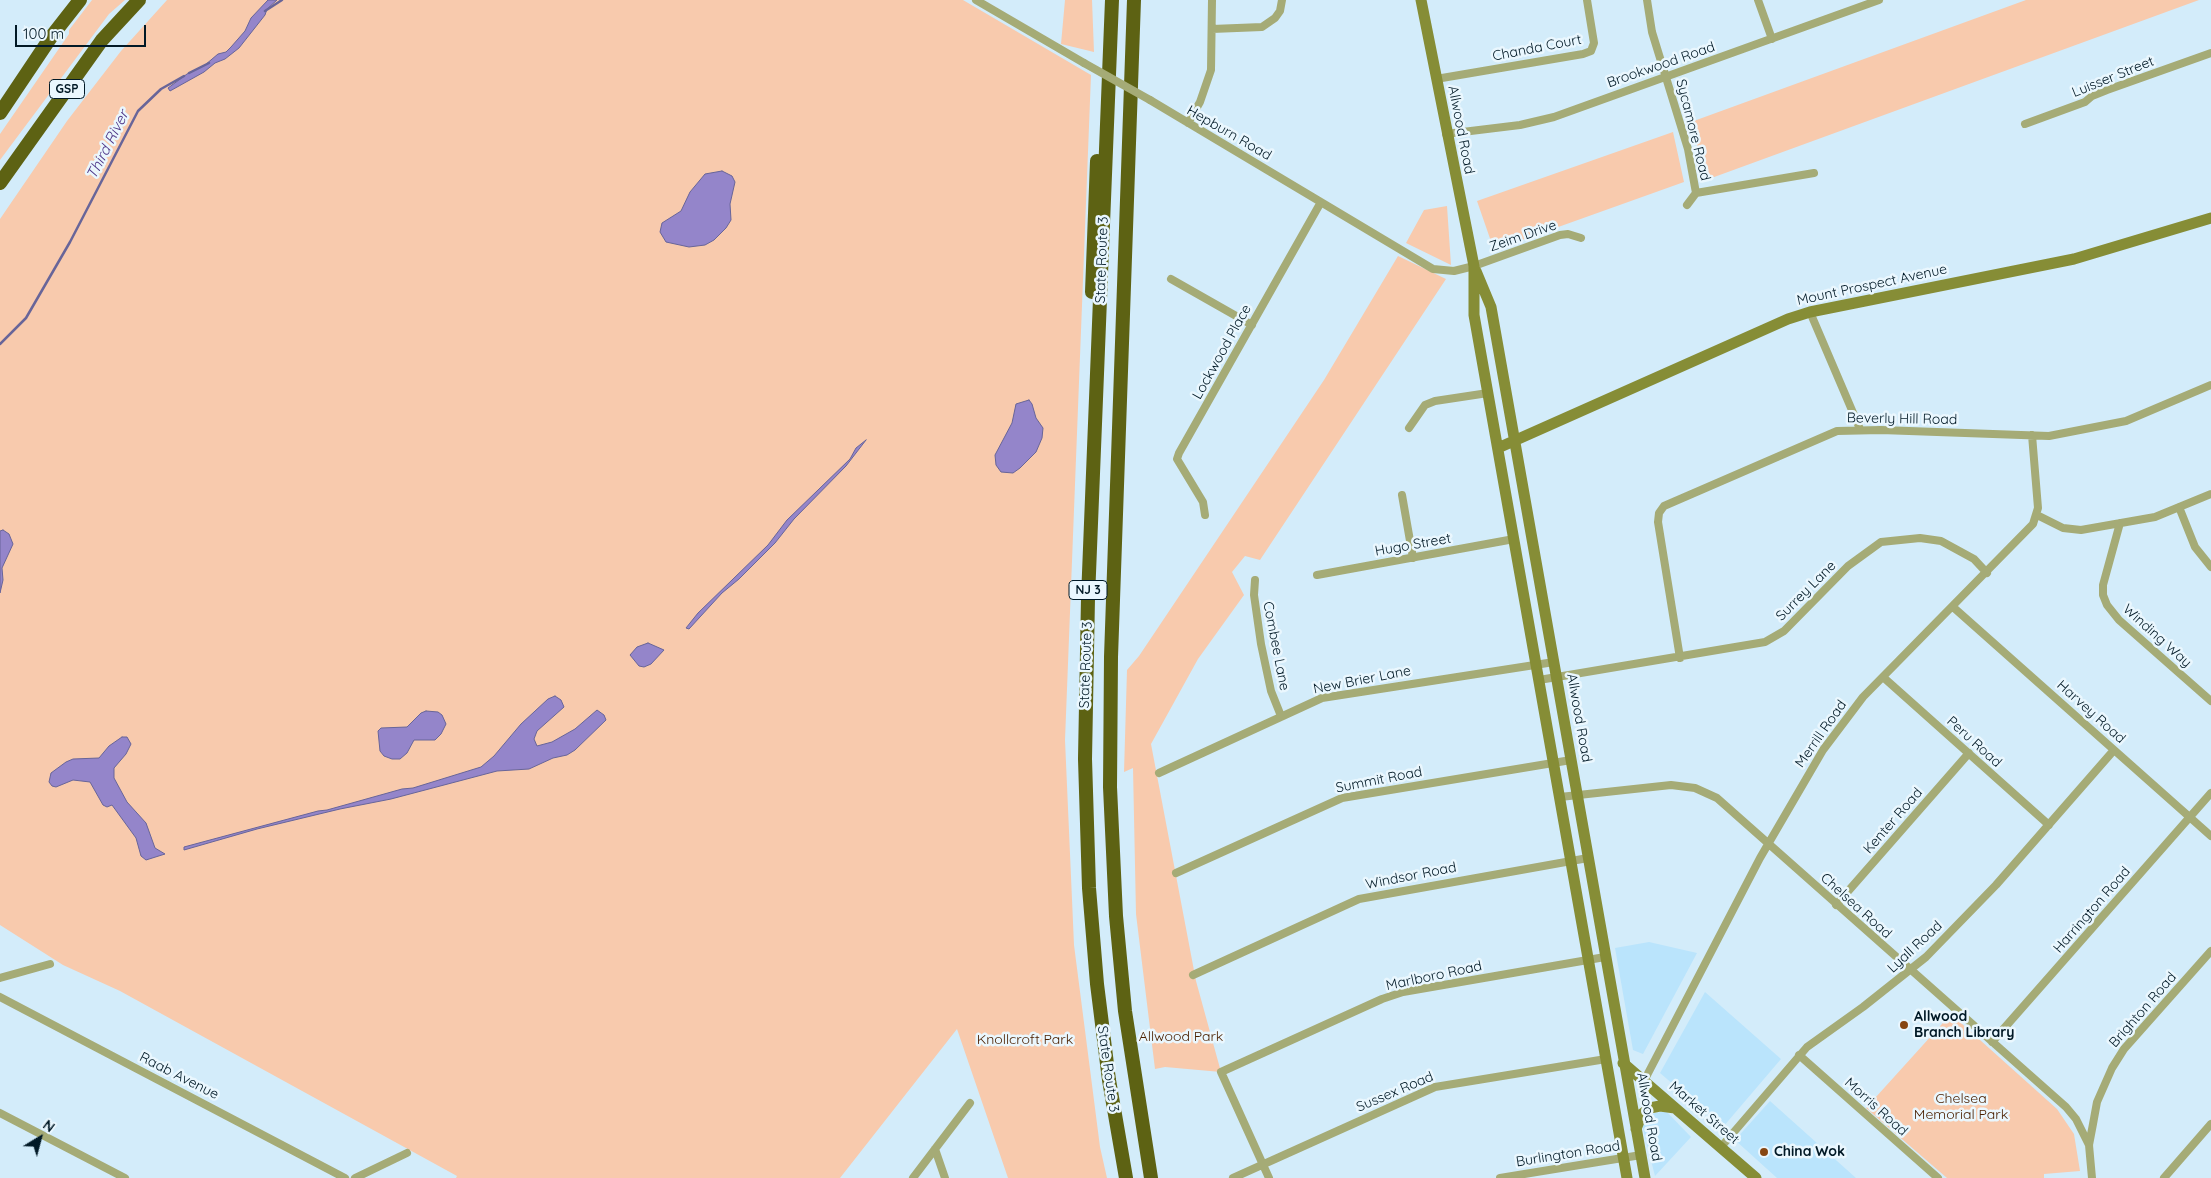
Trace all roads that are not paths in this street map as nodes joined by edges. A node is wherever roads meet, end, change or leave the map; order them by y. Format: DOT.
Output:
graph roads {
  1 [pos="80,0"];
  2 [pos="139,0"];
  3 [pos="976,0"];
  4 [pos="1103,0"];
  5 [pos="1112,0"];
  6 [pos="1212,0"];
  7 [pos="1282,0"];
  8 [pos="1421,0"];
  9 [pos="1587,0"];
  10 [pos="1647,0"];
  11 [pos="1758,0"];
  12 [pos="1879,0"];
  13 [pos="1134,5"];
  14 [pos="1212,29"];
  15 [pos="1772,39"];
  16 [pos="2211,53"];
  17 [pos="1667,77"];
  18 [pos="1436,79"];
  19 [pos="0,114"];
  20 [pos="1188,123"];
  21 [pos="2024,124"];
  22 [pos="1446,134"];
  23 [pos="1814,174"];
  24 [pos="0,183"];
  25 [pos="1696,193"];
  26 [pos="1321,202"];
  27 [pos="1687,205"];
  28 [pos="2211,218"];
  29 [pos="1581,238"];
  30 [pos="1474,266"];
  31 [pos="1171,279"];
  32 [pos="1810,312"];
  33 [pos="1252,325"];
  34 [pos="2211,385"];
  35 [pos="1488,393"];
  36 [pos="1095,422"];
  37 [pos="1409,428"];
  38 [pos="1860,429"];
  39 [pos="2032,435"];
  40 [pos="1515,440"];
  41 [pos="1498,448"];
  42 [pos="2211,494"];
  43 [pos="1402,495"];
  44 [pos="2179,507"];
  45 [pos="1205,515"];
  46 [pos="2037,515"];
  47 [pos="2120,524"];
  48 [pos="1514,539"];
  49 [pos="1413,558"];
  50 [pos="2211,567"];
  51 [pos="1987,573"];
  52 [pos="1317,575"];
  53 [pos="1255,580"];
  54 [pos="1954,607"];
  55 [pos="1680,658"];
  56 [pos="1554,662"];
  57 [pos="1536,665"];
  58 [pos="1883,677"];
  59 [pos="1556,678"];
  60 [pos="1539,680"];
  61 [pos="2211,701"];
  62 [pos="1281,716"];
  63 [pos="2114,750"];
  64 [pos="1969,754"];
  65 [pos="1571,760"];
  66 [pos="1554,763"];
  67 [pos="1159,774"];
  68 [pos="2211,793"];
  69 [pos="1577,795"];
  70 [pos="1560,797"];
  71 [pos="2190,817"];
  72 [pos="2049,824"];
  73 [pos="2211,836"];
  74 [pos="1768,844"];
  75 [pos="1588,858"];
  76 [pos="1572,860"];
  77 [pos="1176,873"];
  78 [pos="1836,905"];
  79 [pos="2211,951"];
  80 [pos="1605,957"];
  81 [pos="1589,959"];
  82 [pos="50,964"];
  83 [pos="1910,970"];
  84 [pos="1193,975"];
  85 [pos="0,978"];
  86 [pos="0,997"];
  87 [pos="1992,1042"];
  88 [pos="1799,1055"];
  89 [pos="1606,1059"];
  90 [pos="1624,1063"];
  91 [pos="1644,1081"];
  92 [pos="970,1104"];
  93 [pos="1675,1108"];
  94 [pos="0,1113"];
  95 [pos="2211,1124"];
  96 [pos="1636,1129"];
  97 [pos="2089,1146"];
  98 [pos="1720,1148"];
  99 [pos="935,1149"];
  100 [pos="407,1153"];
  101 [pos="1641,1155"];
  102 [pos="1624,1158"];
  103 [pos="1263,1165"];
  104 [pos="125,1178"];
  105 [pos="345,1178"];
  106 [pos="356,1178"];
  107 [pos="913,1178"];
  108 [pos="945,1178"];
  109 [pos="1126,1178"];
  110 [pos="1151,1178"];
  111 [pos="1233,1178"];
  112 [pos="1269,1178"];
  113 [pos="1500,1178"];
  114 [pos="1627,1178"];
  115 [pos="1645,1178"];
  116 [pos="1756,1178"];
  117 [pos="1938,1178"];
  118 [pos="2092,1178"];
  119 [pos="2164,1178"];
  1 -- 19 [label="highway"];
  2 -- 24 [label="highway, GSP"];
  3 -- 20 [label="street, Hepburn Road, bridge"];
  4 -- 36 [label="highway"];
  5 -- 36 [label="highway, State Route 3 / NJ 3"];
  6 -- 14 [label="street"];
  7 -- 14 [label="street"];
  8 -- 18 [label="main road, Allwood Road"];
  9 -- 18 [label="street, Chanda Court"];
  10 -- 17 [label="street, Sycamore Road"];
  11 -- 15 [label="street"];
  12 -- 15 [label="street, Brookwood Road"];
  13 -- 110 [label="highway, State Route 3 / NJ 3"];
  14 -- 20 [label="street"];
  15 -- 17 [label="street, Brookwood Road"];
  16 -- 21 [label="street, Luisser Street"];
  17 -- 22 [label="street, Brookwood Road"];
  17 -- 25 [label="street, Sycamore Road"];
  18 -- 22 [label="main road, Allwood Road"];
  20 -- 26 [label="street, Hepburn Road"];
  22 -- 30 [label="main road, Allwood Road"];
  23 -- 25 [label="street"];
  25 -- 27 [label="street, Sycamore Road"];
  26 -- 30 [label="street, Hepburn Road"];
  26 -- 33 [label="street, Lockwood Place"];
  28 -- 32 [label="main road, Mount Prospect Avenue"];
  29 -- 30 [label="street, Zeim Drive"];
  30 -- 35 [label="main road, Allwood Road"];
  30 -- 40 [label="main road, Allwood Road"];
  31 -- 33 [label="street"];
  32 -- 38 [label="street"];
  32 -- 40 [label="main road, Mount Prospect Avenue"];
  33 -- 45 [label="street, Lockwood Place"];
  34 -- 39 [label="street, Beverly Hill Road"];
  35 -- 37 [label="street"];
  35 -- 41 [label="main road, Allwood Road"];
  36 -- 109 [label="highway, State Route 3 / NJ 3"];
  38 -- 39 [label="street, Beverly Hill Road"];
  38 -- 55 [label="street, Beverly Hill Road"];
  39 -- 46 [label="street"];
  40 -- 41 [label="main road, Mount Prospect Avenue"];
  40 -- 56 [label="main road, Allwood Road"];
  41 -- 48 [label="main road, Allwood Road"];
  42 -- 44 [label="street"];
  43 -- 49 [label="street"];
  44 -- 47 [label="street"];
  44 -- 50 [label="street"];
  46 -- 47 [label="street"];
  46 -- 51 [label="street, Merrill Road"];
  47 -- 61 [label="street, Winding Way"];
  48 -- 49 [label="street, Hugo Street"];
  48 -- 57 [label="main road, Allwood Road"];
  49 -- 52 [label="street, Hugo Street"];
  51 -- 54 [label="street, Merrill Road"];
  51 -- 55 [label="street, Surrey Lane"];
  53 -- 62 [label="street, Combee Lane"];
  54 -- 58 [label="street, Merrill Road"];
  54 -- 63 [label="street, Harvey Road"];
  55 -- 59 [label="street, Surrey Lane"];
  56 -- 57 [label="street, New Brier Lane"];
  56 -- 59 [label="main road, Allwood Road"];
  57 -- 60 [label="main road, Allwood Road"];
  57 -- 62 [label="street, New Brier Lane"];
  58 -- 64 [label="street, Peru Road"];
  58 -- 74 [label="street, Merrill Road"];
  59 -- 60 [label="street, Surrey Lane"];
  59 -- 65 [label="main road, Allwood Road"];
  60 -- 66 [label="main road, Allwood Road"];
  62 -- 67 [label="street, New Brier Lane"];
  63 -- 71 [label="street, Harvey Road"];
  63 -- 72 [label="street, Lyall Road"];
  64 -- 72 [label="street, Peru Road"];
  64 -- 78 [label="street, Kenter Road"];
  65 -- 66 [label="street, Summit Road"];
  65 -- 69 [label="main road, Allwood Road"];
  66 -- 70 [label="main road, Allwood Road"];
  66 -- 77 [label="street, Summit Road"];
  68 -- 71 [label="street, Harrington Road"];
  69 -- 70 [label="street, Chelsea Road"];
  69 -- 74 [label="street, Chelsea Road"];
  69 -- 75 [label="main road, Allwood Road"];
  70 -- 76 [label="main road, Allwood Road"];
  71 -- 73 [label="street, Harvey Road"];
  71 -- 87 [label="street, Harrington Road"];
  72 -- 83 [label="street, Lyall Road"];
  74 -- 78 [label="street, Chelsea Road"];
  74 -- 91 [label="street, Merrill Road"];
  75 -- 76 [label="street, Windsor Road"];
  75 -- 80 [label="main road, Allwood Road"];
  76 -- 81 [label="main road, Allwood Road"];
  76 -- 84 [label="street, Windsor Road"];
  78 -- 83 [label="street, Chelsea Road"];
  79 -- 97 [label="street, Brighton Road"];
  80 -- 81 [label="street, Marlboro Road"];
  80 -- 90 [label="main road, Allwood Road"];
  81 -- 89 [label="main road, Allwood Road"];
  81 -- 103 [label="street, Marlboro Road"];
  82 -- 85 [label="street"];
  83 -- 87 [label="street, Chelsea Road"];
  83 -- 88 [label="street, Lyall Road"];
  86 -- 105 [label="street, Raab Avenue"];
  87 -- 97 [label="street, Chelsea Road"];
  88 -- 98 [label="street, Lyall Road"];
  88 -- 117 [label="street, Morris Road"];
  89 -- 90 [label="main road, Market Street"];
  89 -- 102 [label="main road, Allwood Road"];
  89 -- 103 [label="street, Sussex Road"];
  90 -- 91 [label="main road, Market Street"];
  90 -- 96 [label="main road, Allwood Road"];
  91 -- 93 [label="main road, Market Street"];
  92 -- 99 [label="street"];
  93 -- 96 [label="main road"];
  93 -- 98 [label="main road, Market Street"];
  94 -- 104 [label="street"];
  95 -- 119 [label="street"];
  96 -- 101 [label="main road, Allwood Road"];
  97 -- 118 [label="street, Brighton Road"];
  98 -- 116 [label="main road, Market Street"];
  99 -- 107 [label="street"];
  99 -- 108 [label="street"];
  100 -- 106 [label="street"];
  101 -- 102 [label="street, Burlington Road"];
  101 -- 115 [label="main road, Allwood Road"];
  102 -- 113 [label="street, Burlington Road"];
  102 -- 114 [label="main road, Allwood Road"];
  103 -- 111 [label="street, Sussex Road"];
  103 -- 112 [label="street"];
}
